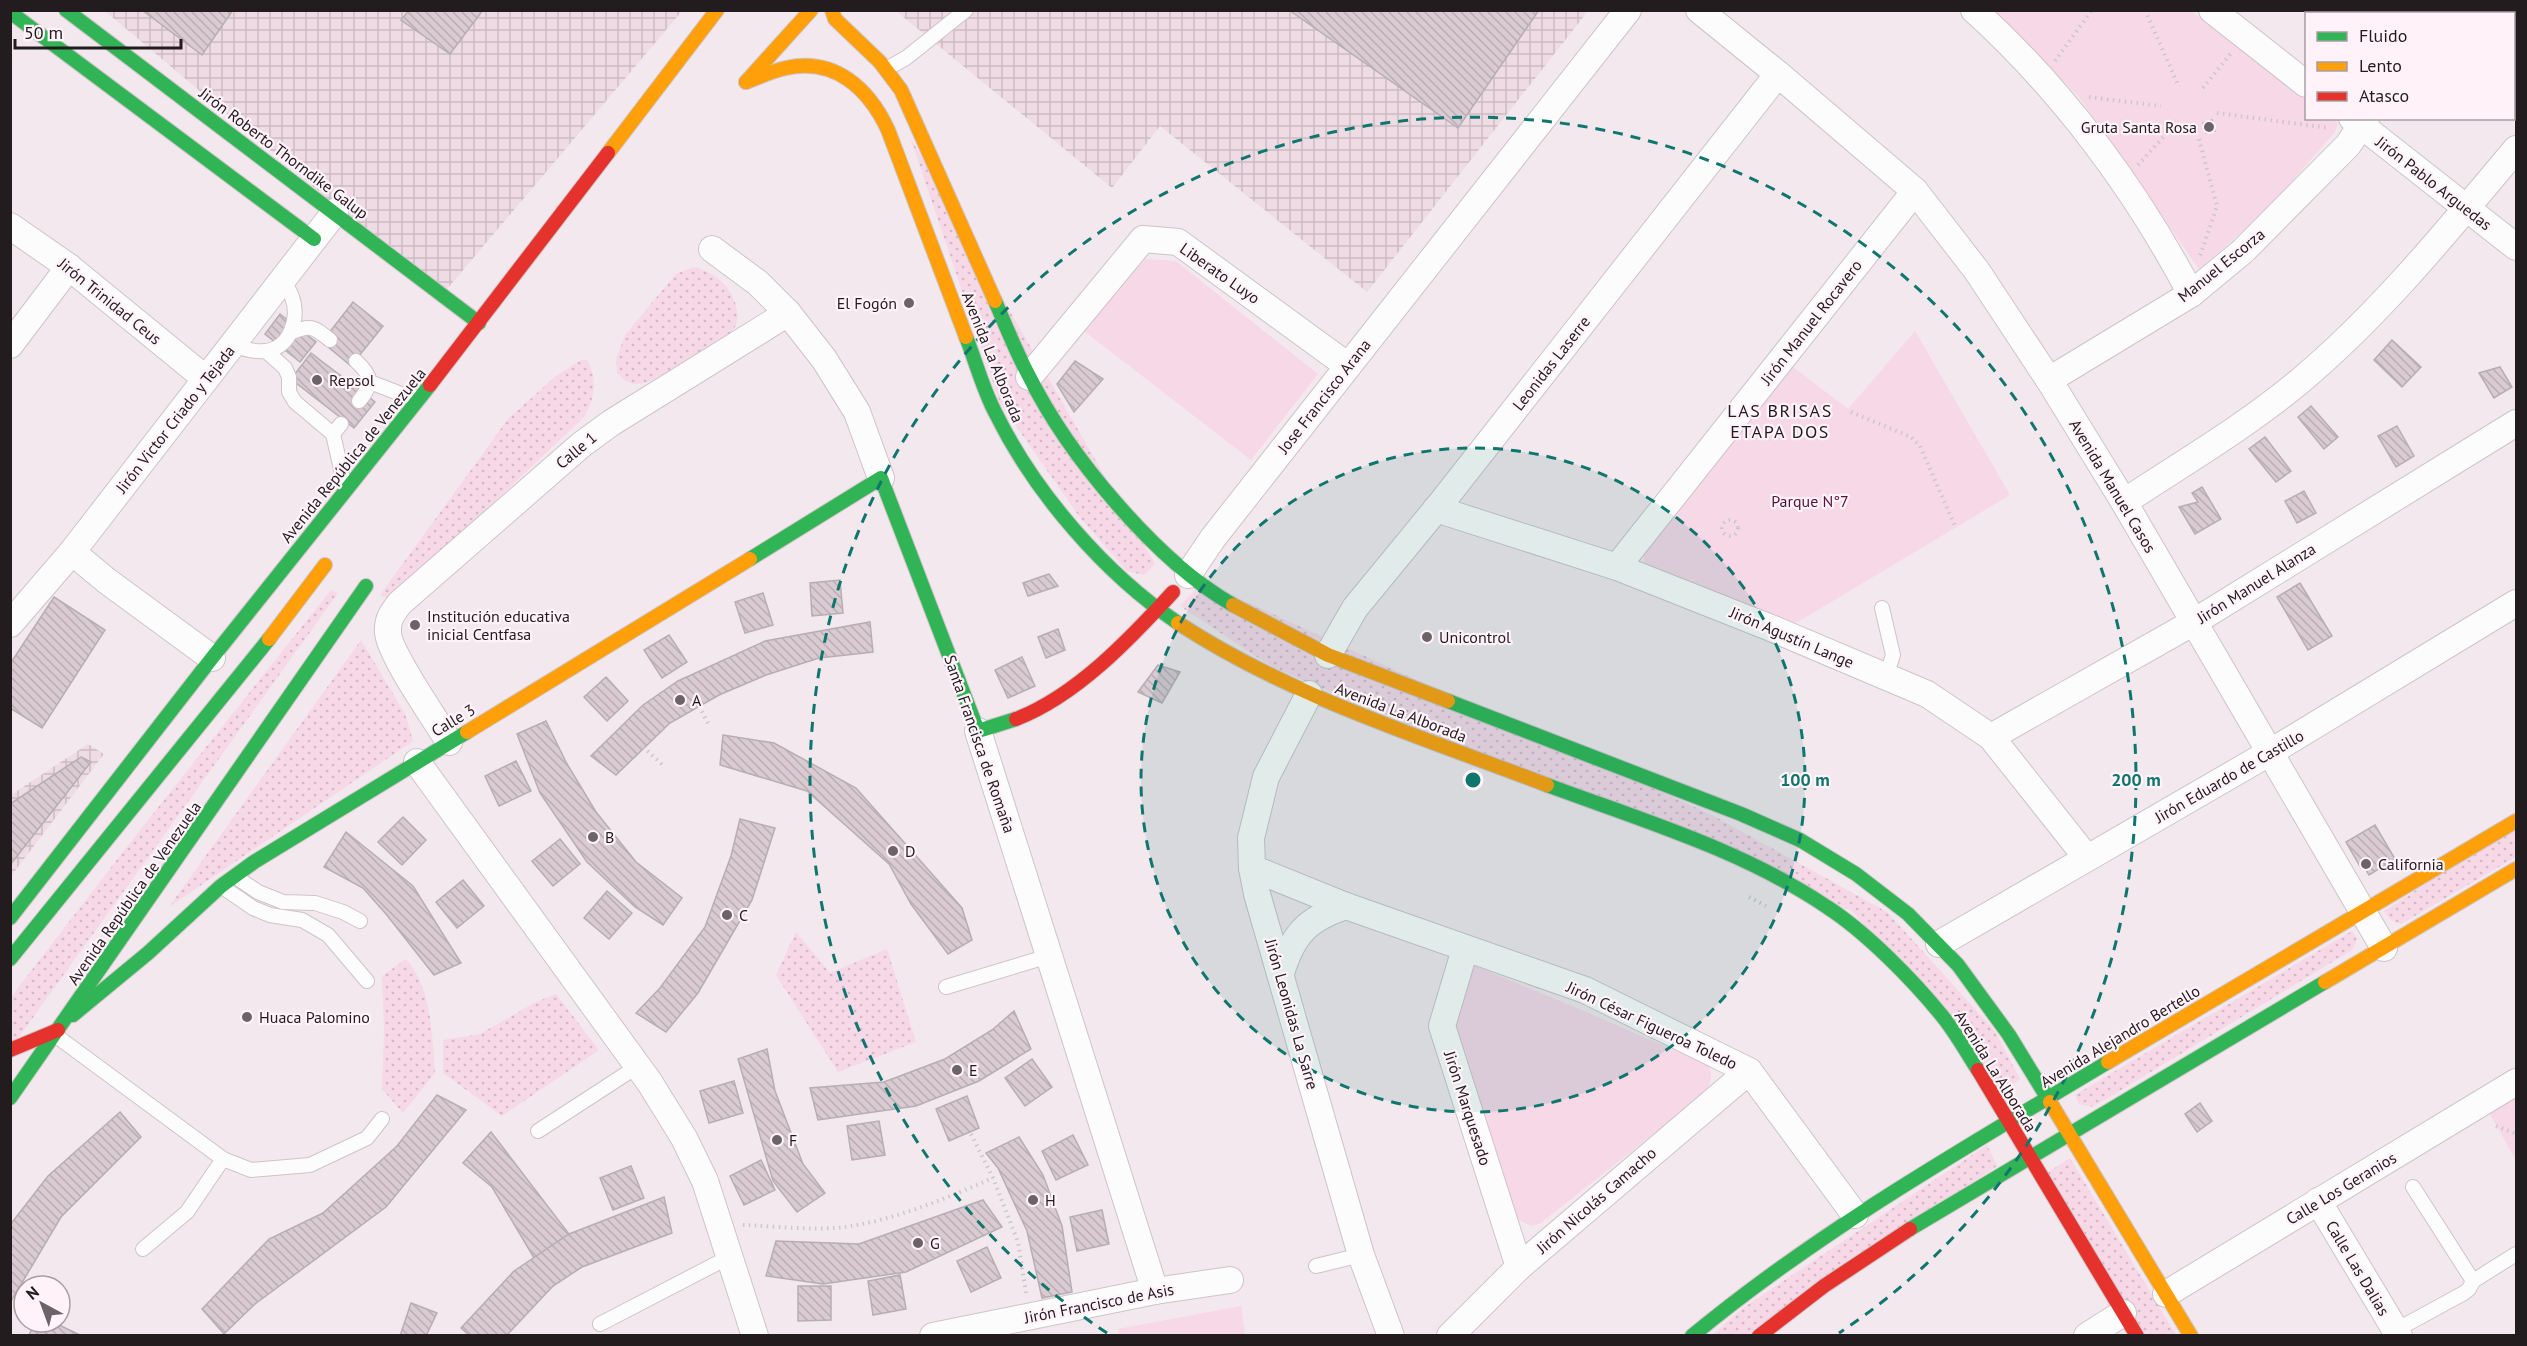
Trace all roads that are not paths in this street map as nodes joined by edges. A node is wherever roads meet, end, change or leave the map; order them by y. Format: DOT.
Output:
graph roads {
  1 [pos="66,10"];
  2 [pos="717,10"];
  3 [pos="811,10"];
  4 [pos="832,10"];
  5 [pos="966,10"];
  6 [pos="1628,10"];
  7 [pos="1699,10"];
  8 [pos="1974,10"];
  9 [pos="2212,10"];
  10 [pos="10,12"];
  11 [pos="886,69"];
  12 [pos="1778,74"];
  13 [pos="2305,82"];
  14 [pos="2352,123"];
  15 [pos="2517,149"];
  16 [pos="1915,191"];
  17 [pos="2467,208"];
  18 [pos="335,212"];
  19 [pos="10,225"];
  20 [pos="314,239"];
  21 [pos="2517,247"];
  22 [pos="712,249"];
  23 [pos="69,267"];
  24 [pos="283,280"];
  25 [pos="2191,294"];
  26 [pos="788,314"];
  27 [pos="479,323"];
  28 [pos="290,333"];
  29 [pos="330,340"];
  30 [pos="10,345"];
  31 [pos="233,345"];
  32 [pos="266,351"];
  33 [pos="356,360"];
  34 [pos="1348,366"];
  35 [pos="1029,377"];
  36 [pos="206,379"];
  37 [pos="2049,380"];
  38 [pos="370,382"];
  39 [pos="420,398"];
  40 [pos="359,401"];
  41 [pos="2517,423"];
  42 [pos="881,478"];
  43 [pos="345,490"];
  44 [pos="2124,502"];
  45 [pos="1436,509"];
  46 [pos="72,552"];
  47 [pos="325,565"];
  48 [pos="1617,567"];
  49 [pos="1188,575"];
  50 [pos="366,586"];
  51 [pos="2517,603"];
  52 [pos="1882,608"];
  53 [pos="1158,609"];
  54 [pos="2194,622"];
  55 [pos="10,624"];
  56 [pos="278,628"];
  57 [pos="290,639"];
  58 [pos="302,650"];
  59 [pos="1329,655"];
  60 [pos="315,661"];
  61 [pos="215,671"];
  62 [pos="1886,677"];
  63 [pos="1308,694"];
  64 [pos="212,709"];
  65 [pos="978,731"];
  66 [pos="1991,737"];
  67 [pos="449,742"];
  68 [pos="2269,753"];
  69 [pos="417,762"];
  70 [pos="2517,821"];
  71 [pos="2087,858"];
  72 [pos="1252,868"];
  73 [pos="2517,869"];
  74 [pos="235,875"];
  75 [pos="221,886"];
  76 [pos="1346,906"];
  77 [pos="2363,911"];
  78 [pos="10,918"];
  79 [pos="360,921"];
  80 [pos="1939,944"];
  81 [pos="2384,948"];
  82 [pos="1465,949"];
  83 [pos="1049,956"];
  84 [pos="10,959"];
  85 [pos="1281,974"];
  86 [pos="367,981"];
  87 [pos="946,987"];
  88 [pos="60,1029"];
  89 [pos="10,1050"];
  90 [pos="638,1066"];
  91 [pos="1749,1071"];
  92 [pos="2517,1082"];
  93 [pos="10,1098"];
  94 [pos="2048,1098"];
  95 [pos="382,1119"];
  96 [pos="2010,1121"];
  97 [pos="538,1131"];
  98 [pos="2070,1134"];
  99 [pos="2031,1157"];
  100 [pos="223,1159"];
  101 [pos="2413,1187"];
  102 [pos="2318,1201"];
  103 [pos="1855,1215"];
  104 [pos="143,1249"];
  105 [pos="2517,1254"];
  106 [pos="1361,1255"];
  107 [pos="731,1256"];
  108 [pos="1316,1266"];
  109 [pos="1519,1267"];
  110 [pos="1230,1280"];
  111 [pos="2472,1281"];
  112 [pos="1155,1292"];
  113 [pos="2166,1294"];
  114 [pos="2123,1313"];
  115 [pos="600,1324"];
  116 [pos="2397,1333"];
  117 [pos="755,1335"];
  118 [pos="933,1335"];
  119 [pos="1391,1335"];
  120 [pos="1450,1335"];
  121 [pos="1692,1335"];
  122 [pos="1759,1335"];
  123 [pos="2086,1335"];
  124 [pos="2136,1335"];
  125 [pos="2191,1335"];
  1 -- 18 [label="main road, Jirón Roberto Thorndike Galup"];
  2 -- 27 [label="main road, Avenida República de Venezuela"];
  3 -- 53 [label="main road, Avenida La Alborada"];
  4 -- 11 [label="main road, Avenida La Alborada"];
  5 -- 11 [label="lane"];
  6 -- 34 [label="street, Jose Francisco Arana"];
  7 -- 12 [label="street"];
  8 -- 25 [label="street"];
  9 -- 13 [label="street"];
  10 -- 20 [label="main road"];
  11 -- 35 [label="main road, Avenida La Alborada"];
  12 -- 16 [label="street, Avenida Manuel Casos"];
  12 -- 45 [label="street, Leonidas Laserre"];
  14 -- 17 [label="street, Jirón Pablo Arguedas"];
  14 -- 25 [label="street, Manuel Escorza"];
  15 -- 17 [label="street"];
  16 -- 37 [label="street, Avenida Manuel Casos"];
  16 -- 48 [label="street, Jirón Manuel Rocavero"];
  17 -- 21 [label="street, Jirón Pablo Arguedas"];
  17 -- 44 [label="street"];
  18 -- 20 [label="street, Jirón Victor Criado y Tejada"];
  18 -- 27 [label="main road, Jirón Roberto Thorndike Galup"];
  19 -- 23 [label="street, Jirón Trinidad Ceus"];
  20 -- 24 [label="street, Jirón Victor Criado y Tejada"];
  22 -- 26 [label="street, Santa Francisca de Romaña"];
  23 -- 30 [label="street"];
  23 -- 36 [label="street, Jirón Trinidad Ceus"];
  24 -- 28 [label="lane"];
  24 -- 31 [label="street, Jirón Victor Criado y Tejada"];
  25 -- 37 [label="street, Manuel Escorza"];
  26 -- 42 [label="street, Santa Francisca de Romaña"];
  26 -- 67 [label="street, Calle 1"];
  27 -- 39 [label="main road, Avenida República de Venezuela"];
  28 -- 29 [label="lane"];
  28 -- 32 [label="lane"];
  31 -- 32 [label="lane"];
  31 -- 36 [label="street, Jirón Victor Criado y Tejada"];
  32 -- 43 [label="lane"];
  33 -- 38 [label="lane"];
  34 -- 35 [label="street, Liberato Luyo"];
  34 -- 49 [label="street, Jose Francisco Arana"];
  35 -- 49 [label="main road, Avenida La Alborada"];
  36 -- 46 [label="street, Jirón Victor Criado y Tejada"];
  37 -- 44 [label="street, Avenida Manuel Casos"];
  38 -- 39 [label="lane"];
  38 -- 40 [label="lane"];
  39 -- 43 [label="main road, Avenida República de Venezuela"];
  41 -- 54 [label="street, Jirón Manuel Alanza"];
  42 -- 65 [label="main road, Santa Francisca de Romaña"];
  42 -- 67 [label="main road, Calle 3"];
  43 -- 61 [label="main road, Avenida República de Venezuela"];
  44 -- 54 [label="street, Avenida Manuel Casos"];
  45 -- 48 [label="street, Jirón Agustín Lange"];
  45 -- 59 [label="street, Leonidas Laserre"];
  46 -- 55 [label="street, Jirón Victor Criado y Tejada"];
  46 -- 61 [label="street"];
  47 -- 56 [label="main road"];
  48 -- 62 [label="street, Jirón Agustín Lange"];
  49 -- 53 [label="main road, Jose Francisco Arana"];
  49 -- 59 [label="main road, Avenida La Alborada"];
  50 -- 60 [label="main road, Avenida República de Venezuela"];
  51 -- 68 [label="street, Jirón Eduardo de Castillo"];
  52 -- 62 [label="lane"];
  53 -- 63 [label="main road, Avenida La Alborada"];
  53 -- 65 [label="main road, Jose Francisco Arana"];
  54 -- 66 [label="street, Jirón Manuel Alanza"];
  54 -- 68 [label="street, Avenida Manuel Casos"];
  56 -- 57 [label="main road"];
  56 -- 64 [label="main road"];
  58 -- 60 [label="main road"];
  59 -- 80 [label="main road, Avenida La Alborada"];
  60 -- 88 [label="main road, Avenida República de Venezuela"];
  61 -- 64 [label="main road"];
  61 -- 78 [label="main road, Avenida República de Venezuela"];
  62 -- 66 [label="street, Jirón Agustín Lange"];
  63 -- 72 [label="street, Jirón Leonidas La Sarre"];
  63 -- 96 [label="main road, Avenida La Alborada"];
  64 -- 84 [label="main road"];
  65 -- 83 [label="street, Santa Francisca de Romaña"];
  66 -- 71 [label="street, Jirón Agustín Lange"];
  67 -- 69 [label="main road, Calle 3"];
  68 -- 71 [label="street, Jirón Eduardo de Castillo"];
  68 -- 77 [label="street, Avenida Manuel Casos"];
  69 -- 74 [label="main road, Calle 3"];
  69 -- 90 [label="street"];
  70 -- 77 [label="main road, Avenida Alejandro Bertello"];
  71 -- 80 [label="street, Jirón Eduardo de Castillo"];
  72 -- 76 [label="street, Jirón César Figueroa Toledo"];
  72 -- 85 [label="street, Jirón Leonidas La Sarre"];
  73 -- 81 [label="main road"];
  74 -- 75 [label="main road, Calle 3"];
  74 -- 79 [label="lane"];
  75 -- 86 [label="lane"];
  75 -- 88 [label="main road, Calle 3"];
  76 -- 82 [label="street, Jirón César Figueroa Toledo"];
  76 -- 85 [label="street"];
  77 -- 81 [label="street, Avenida Manuel Casos"];
  77 -- 94 [label="main road, Avenida Alejandro Bertello"];
  80 -- 94 [label="main road, Avenida La Alborada"];
  81 -- 98 [label="main road"];
  82 -- 91 [label="street, Jirón César Figueroa Toledo"];
  82 -- 109 [label="street, Jirón Marquesado"];
  83 -- 87 [label="lane"];
  83 -- 112 [label="street, Santa Francisca de Romaña"];
  85 -- 106 [label="street, Jirón Leonidas La Sarre"];
  88 -- 89 [label="main road"];
  88 -- 93 [label="main road, Avenida República de Venezuela"];
  88 -- 100 [label="lane"];
  90 -- 97 [label="lane"];
  90 -- 107 [label="street"];
  91 -- 103 [label="street, Jirón César Figueroa Toledo"];
  91 -- 109 [label="street, Jirón Nicolás Camacho"];
  92 -- 102 [label="street, Calle Los Geranios"];
  94 -- 96 [label="main road, Avenida Alejandro Bertello"];
  94 -- 98 [label="main road, Avenida La Alborada"];
  95 -- 100 [label="lane"];
  96 -- 99 [label="main road, Avenida La Alborada"];
  96 -- 103 [label="main road, Avenida Alejandro Bertello"];
  98 -- 99 [label="main road"];
  98 -- 113 [label="main road, Avenida La Alborada"];
  99 -- 114 [label="main road, Avenida La Alborada"];
  99 -- 122 [label="main road"];
  100 -- 104 [label="lane"];
  101 -- 111 [label="lane"];
  102 -- 113 [label="street, Calle Los Geranios"];
  102 -- 116 [label="street, Calle Las Dalias"];
  103 -- 121 [label="main road, Avenida Alejandro Bertello"];
  105 -- 111 [label="lane"];
  106 -- 108 [label="lane"];
  106 -- 119 [label="street, Jirón Leonidas La Sarre"];
  107 -- 115 [label="lane"];
  107 -- 117 [label="street"];
  109 -- 120 [label="street, Jirón Nicolás Camacho"];
  110 -- 112 [label="street, Jirón Francisco de Asis"];
  111 -- 116 [label="lane"];
  112 -- 118 [label="street, Jirón Francisco de Asis"];
  113 -- 125 [label="main road, Avenida La Alborada"];
  114 -- 123 [label="street"];
  114 -- 124 [label="main road, Avenida La Alborada"];
}
